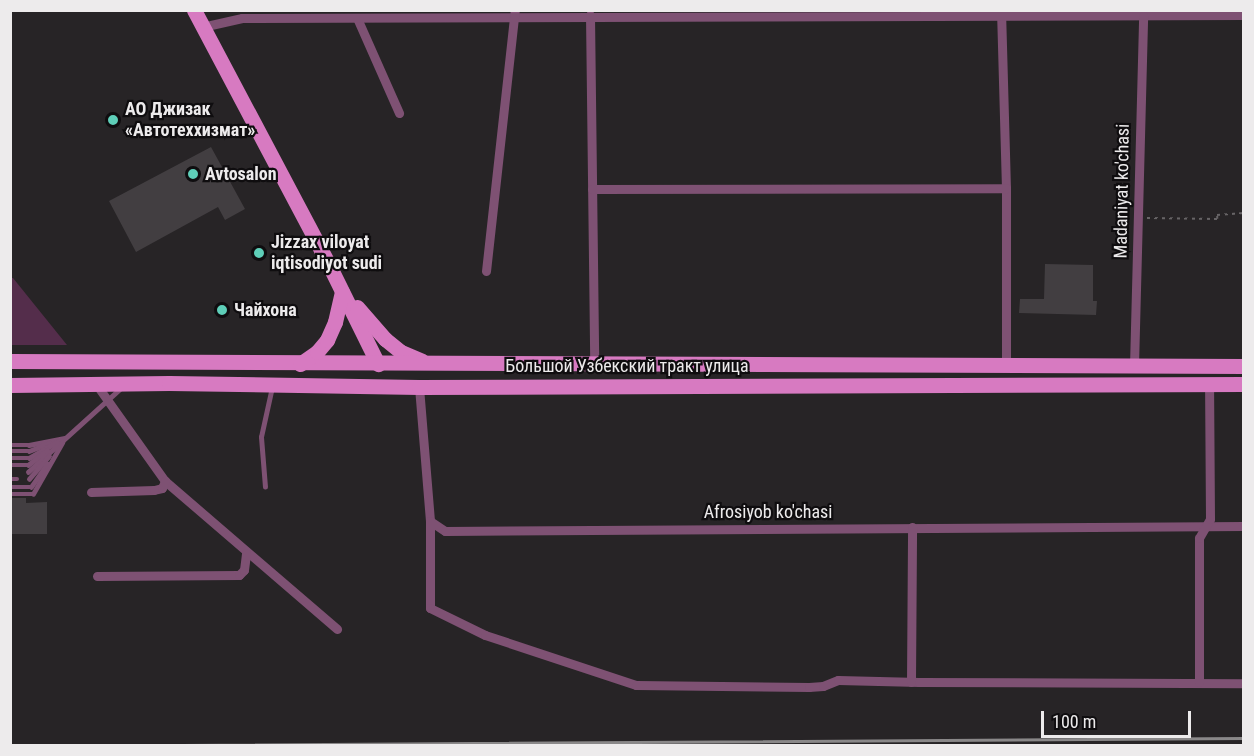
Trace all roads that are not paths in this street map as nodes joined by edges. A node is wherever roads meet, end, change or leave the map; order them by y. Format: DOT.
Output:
graph roads {
  1 [pos="194,10"];
  2 [pos="1001,12"];
  3 [pos="618,13"];
  4 [pos="514,14"];
  5 [pos="590,15"];
  6 [pos="1244,15"];
  7 [pos="1143,16"];
  8 [pos="357,18"];
  9 [pos="202,27"];
  10 [pos="399,113"];
  11 [pos="1006,188"];
  12 [pos="592,189"];
  13 [pos="486,271"];
  14 [pos="339,286"];
  15 [pos="10,361"];
  16 [pos="300,364"];
  17 [pos="378,364"];
  18 [pos="431,364"];
  19 [pos="594,364"];
  20 [pos="1006,366"];
  21 [pos="1134,366"];
  22 [pos="1244,366"];
  23 [pos="96,384"];
  24 [pos="125,384"];
  25 [pos="273,384"];
  26 [pos="1209,384"];
  27 [pos="1244,384"];
  28 [pos="10,385"];
  29 [pos="419,387"];
  30 [pos="108,399"];
  31 [pos="64,438"];
  32 [pos="10,445"];
  33 [pos="10,451"];
  34 [pos="10,458"];
  35 [pos="10,465"];
  36 [pos="28,472"];
  37 [pos="10,479"];
  38 [pos="17,479"];
  39 [pos="29,479"];
  40 [pos="165,481"];
  41 [pos="10,487"];
  42 [pos="265,487"];
  43 [pos="90,492"];
  44 [pos="10,494"];
  45 [pos="430,521"];
  46 [pos="1206,525"];
  47 [pos="1244,526"];
  48 [pos="912,527"];
  49 [pos="246,553"];
  50 [pos="97,576"];
  51 [pos="337,629"];
  52 [pos="911,682"];
  53 [pos="1199,682"];
  54 [pos="1244,683"];
  1 -- 9 [label="main road"];
  2 -- 3 [label="street"];
  2 -- 7 [label="street"];
  2 -- 11 [label="street"];
  3 -- 5 [label="street"];
  4 -- 5 [label="street"];
  4 -- 8 [label="street"];
  4 -- 13 [label="street"];
  5 -- 12 [label="street"];
  6 -- 7 [label="street"];
  7 -- 21 [label="street, Madaniyat ko'chasi"];
  8 -- 9 [label="street"];
  8 -- 10 [label="street"];
  9 -- 14 [label="main road"];
  11 -- 12 [label="street"];
  11 -- 20 [label="street"];
  12 -- 19 [label="street"];
  14 -- 16 [label="main road"];
  14 -- 17 [label="main road"];
  14 -- 18 [label="main road"];
  15 -- 16 [label="main road, Большой Узбекский тракт улица"];
  16 -- 17 [label="main road, Большой Узбекский тракт улица"];
  17 -- 18 [label="main road, Большой Узбекский тракт улица"];
  18 -- 19 [label="main road, Большой Узбекский тракт улица"];
  19 -- 20 [label="main road, Большой Узбекский тракт улица"];
  20 -- 21 [label="main road, Большой Узбекский тракт улица"];
  21 -- 22 [label="main road, Большой Узбекский тракт улица"];
  23 -- 24 [label="main road, Большой Узбекский тракт улица"];
  23 -- 28 [label="main road, Большой Узбекский тракт улица"];
  23 -- 30 [label="street"];
  24 -- 25 [label="main road, Большой Узбекский тракт улица"];
  24 -- 30 [label="lane"];
  25 -- 29 [label="main road, Большой Узбекский тракт улица"];
  25 -- 42 [label="lane"];
  26 -- 27 [label="main road, Большой Узбекский тракт улица"];
  26 -- 29 [label="main road, Большой Узбекский тракт улица"];
  26 -- 46 [label="street"];
  29 -- 45 [label="street"];
  30 -- 31 [label="lane"];
  30 -- 40 [label="street"];
  31 -- 32 [label="lane"];
  31 -- 33 [label="lane"];
  31 -- 34 [label="lane"];
  31 -- 35 [label="lane"];
  31 -- 36 [label="lane"];
  31 -- 39 [label="lane"];
  31 -- 41 [label="lane"];
  31 -- 44 [label="lane"];
  37 -- 38 [label="lane"];
  40 -- 43 [label="street"];
  40 -- 49 [label="street"];
  45 -- 48 [label="street, Afrosiyob ko'chasi"];
  45 -- 52 [label="street"];
  46 -- 47 [label="street, Afrosiyob ko'chasi"];
  46 -- 48 [label="street, Afrosiyob ko'chasi"];
  46 -- 53 [label="street"];
  48 -- 52 [label="street"];
  49 -- 50 [label="street"];
  49 -- 51 [label="street"];
  52 -- 53 [label="street"];
  53 -- 54 [label="street"];
}
